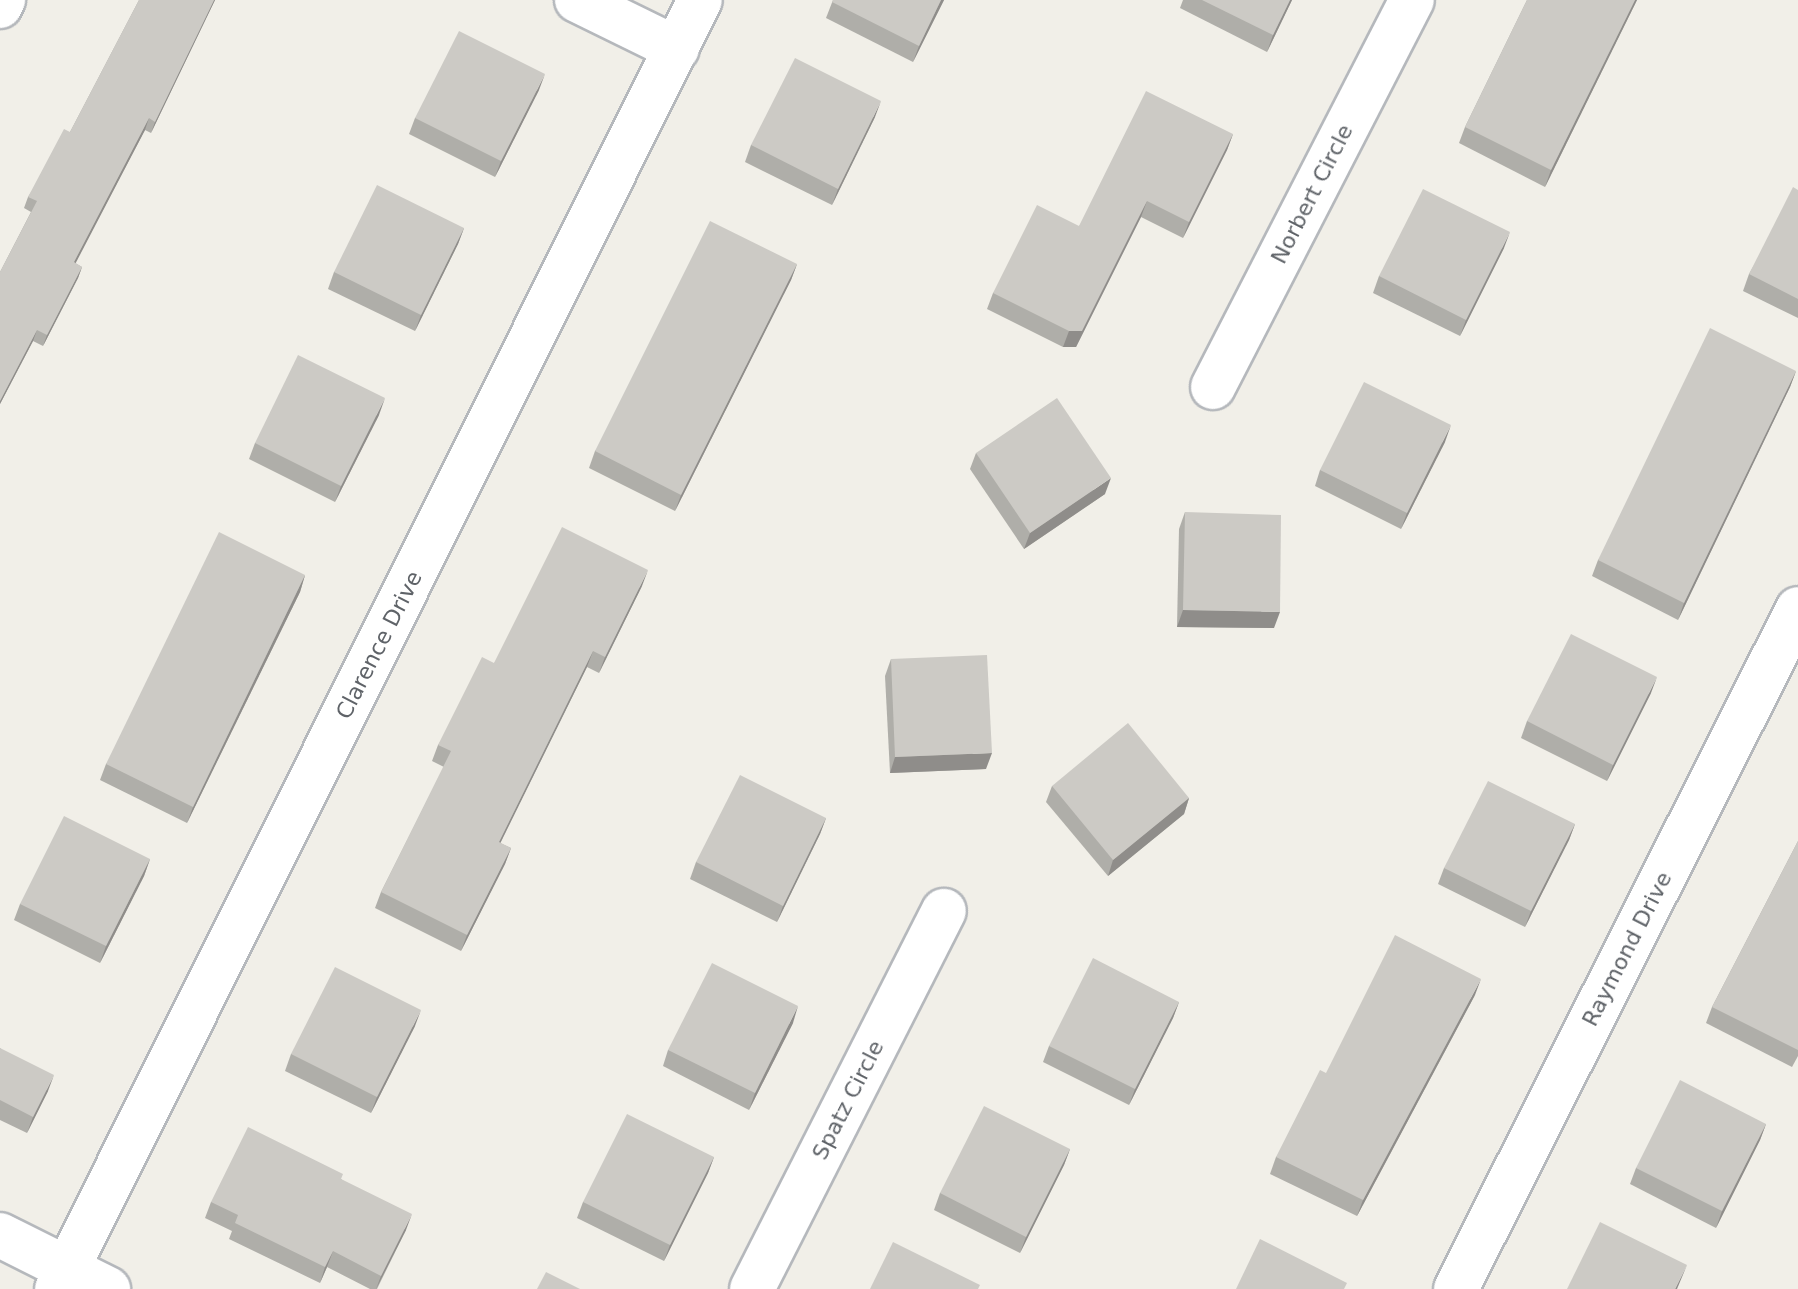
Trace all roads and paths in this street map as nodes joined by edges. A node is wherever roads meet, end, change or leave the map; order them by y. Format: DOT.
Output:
graph roads {
  1 [pos="3,0"];
  2 [pos="577,0"];
  3 [pos="700,0"];
  4 [pos="1412,0"];
  5 [pos="0,6"];
  6 [pos="677,49"];
  7 [pos="1213,387"];
  8 [pos="1798,609"];
  9 [pos="944,911"];
  10 [pos="0,1235"];
  11 [pos="62,1279"];
  12 [pos="108,1289"];
  13 [pos="752,1289"];
  14 [pos="1456,1289"];
  1 -- 5 [label="street"];
  2 -- 6 [label="street"];
  3 -- 6 [label="street, Clarence Drive"];
  4 -- 7 [label="street, Norbert Circle"];
  6 -- 11 [label="street, Clarence Drive"];
  8 -- 14 [label="street, Raymond Drive"];
  9 -- 13 [label="street, Spatz Circle"];
  10 -- 11 [label="street"];
  11 -- 12 [label="street"];
}
